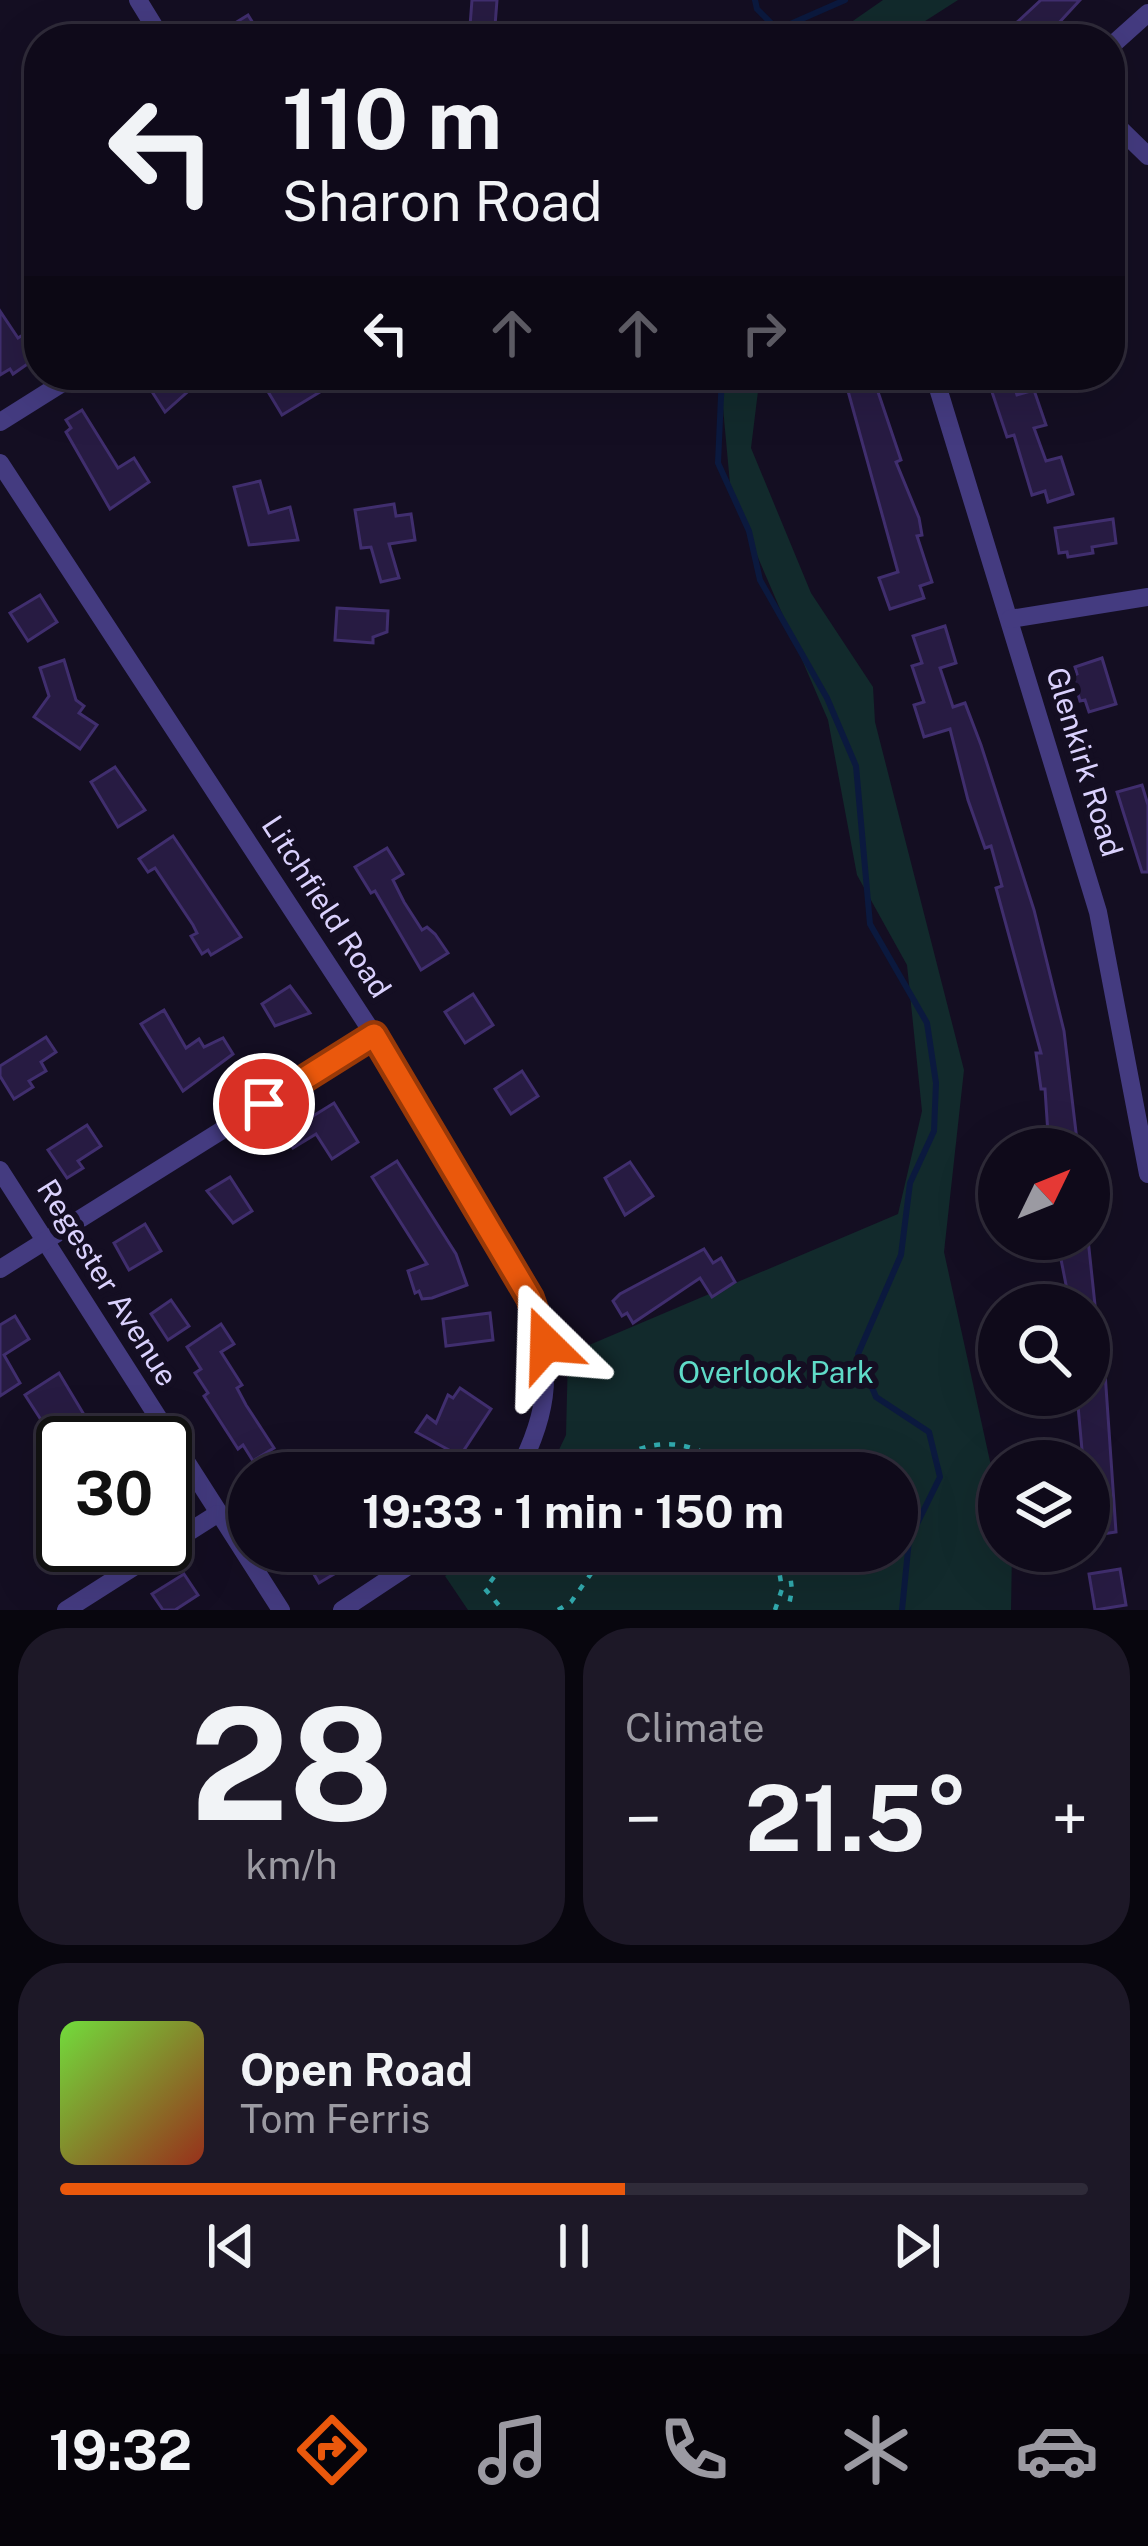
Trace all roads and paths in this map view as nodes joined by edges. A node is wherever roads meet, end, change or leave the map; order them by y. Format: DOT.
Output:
graph roads {
  1 [pos="1148,13"];
  2 [pos="1125,34"];
  3 [pos="1125,134"];
  4 [pos="1148,156"];
  5 [pos="51,390"];
  6 [pos="939,390"];
  7 [pos="0,422"];
  8 [pos="0,463"];
  9 [pos="1148,597"];
  10 [pos="1010,619"];
  11 [pos="374,1035"];
  12 [pos="0,1170"];
  13 [pos="1148,1174"];
  14 [pos="45,1241"];
  15 [pos="0,1269"];
  16 [pos="528,1452"];
  17 [pos="632,1452"];
  18 [pos="701,1452"];
  19 [pos="217,1514"];
  20 [pos="399,1572"];
  21 [pos="592,1572"];
  22 [pos="779,1572"];
  23 [pos="790,1572"];
  24 [pos="494,1577"];
  25 [pos="66,1610"];
  26 [pos="280,1610"];
  27 [pos="342,1610"];
  28 [pos="503,1610"];
  29 [pos="558,1610"];
  30 [pos="775,1610"];
  31 [pos="788,1610"];
  1 -- 2 [label="street"];
  3 -- 4 [label="street"];
  5 -- 7 [label="street"];
  6 -- 10 [label="street, Glenkirk Road"];
  8 -- 11 [label="street, Litchfield Road"];
  9 -- 10 [label="street"];
  10 -- 13 [label="street, Glenkirk Road"];
  11 -- 14 [label="street"];
  11 -- 16 [label="street, Litchfield Road"];
  12 -- 14 [label="street, Regester Avenue"];
  14 -- 15 [label="street"];
  14 -- 19 [label="street, Regester Avenue"];
  17 -- 18 [label="path"];
  19 -- 25 [label="street"];
  19 -- 26 [label="street, Regester Avenue"];
  20 -- 27 [label="street"];
  21 -- 29 [label="path"];
  22 -- 30 [label="path"];
  23 -- 31 [label="path"];
  24 -- 28 [label="path"];
}
